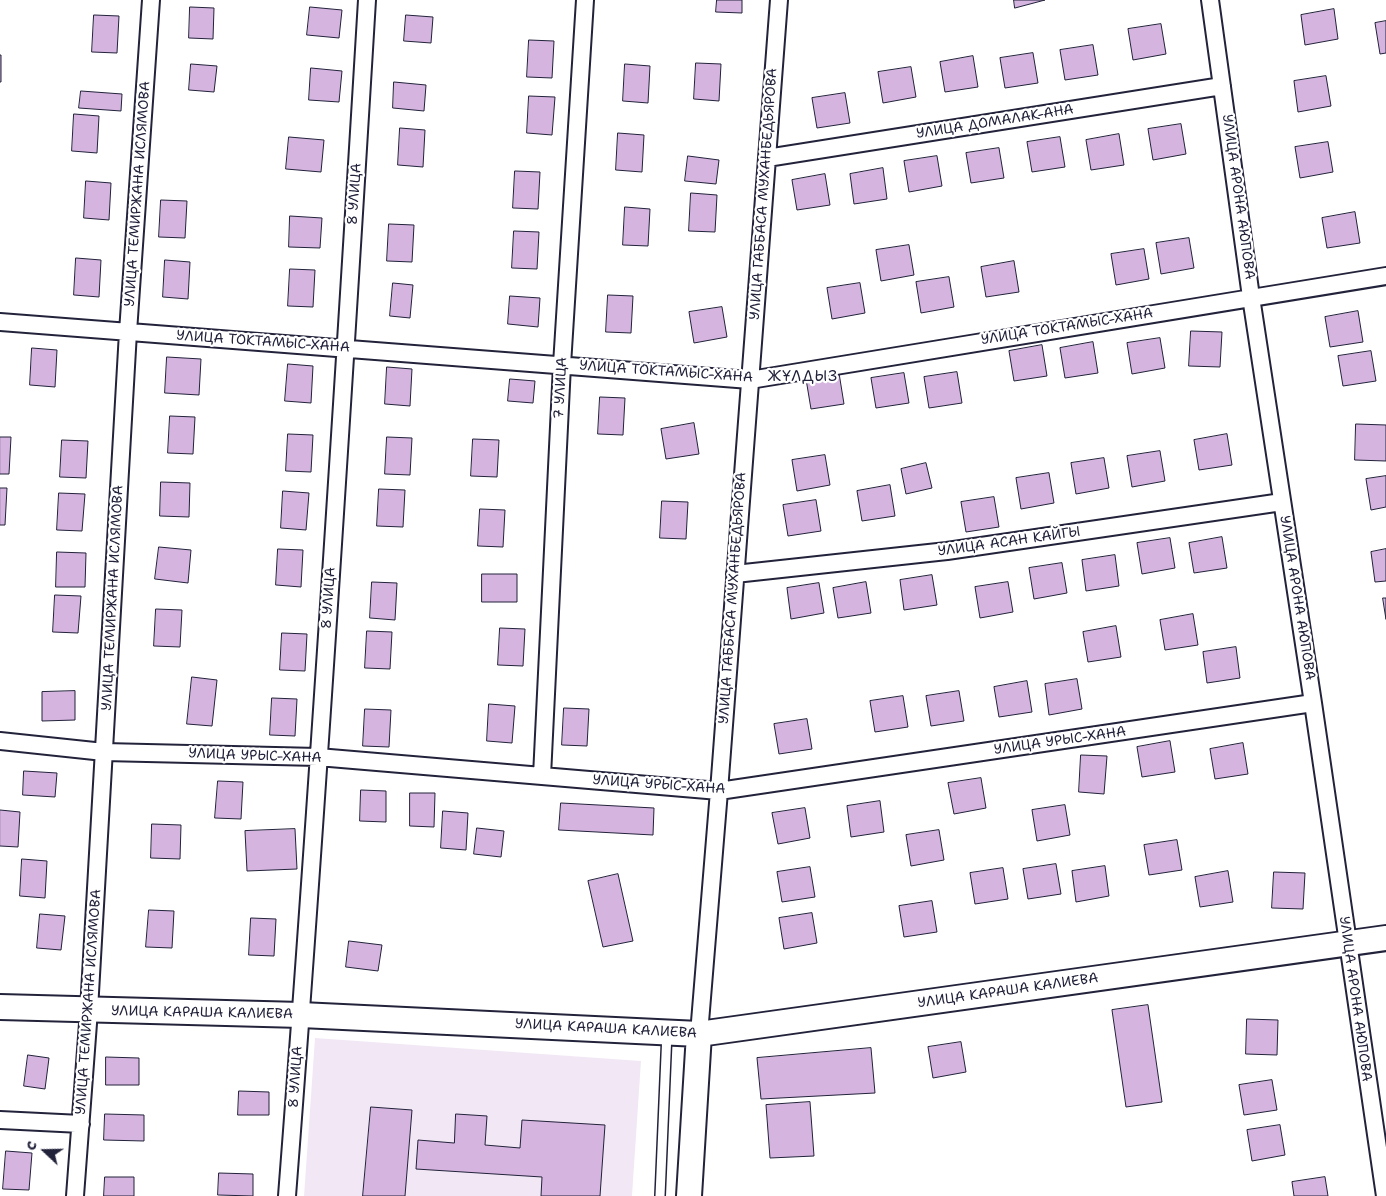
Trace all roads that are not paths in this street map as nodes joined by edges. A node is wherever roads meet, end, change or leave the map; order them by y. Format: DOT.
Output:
graph roads {
  1 [pos="151,0"];
  2 [pos="367,0"];
  3 [pos="585,0"];
  4 [pos="779,0"];
  5 [pos="1210,0"];
  6 [pos="1222,86"];
  7 [pos="767,158"];
  8 [pos="1386,276"];
  9 [pos="1252,297"];
  10 [pos="0,322"];
  11 [pos="128,332"];
  12 [pos="346,348"];
  13 [pos="562,365"];
  14 [pos="750,380"];
  15 [pos="1282,502"];
  16 [pos="735,574"];
  17 [pos="1313,703"];
  18 [pos="0,741"];
  19 [pos="104,752"];
  20 [pos="318,758"];
  21 [pos="542,776"];
  22 [pos="719,791"];
  23 [pos="1386,938"];
  24 [pos="1347,944"];
  25 [pos="0,1007"];
  26 [pos="88,1010"];
  27 [pos="301,1015"];
  28 [pos="667,1032"];
  29 [pos="699,1034"];
  30 [pos="0,1120"];
  31 [pos="81,1124"];
  32 [pos="75,1196"];
  33 [pos="287,1196"];
  34 [pos="660,1196"];
  35 [pos="689,1196"];
  36 [pos="1385,1196"];
  1 -- 11 [label="street, УЛИЦА ТЕМИРЖАНА ИСЛЯМОВА"];
  2 -- 12 [label="street, 8 УЛИЦА"];
  3 -- 13 [label="street, 7 УЛИЦА"];
  4 -- 7 [label="street, УЛИЦА ГАББАСА МУХАНБЕДЬЯРОВА"];
  5 -- 6 [label="street, УЛИЦА АРОНА АЮПОВА"];
  6 -- 7 [label="street, УЛИЦА ДОМАЛАК-АНА"];
  6 -- 9 [label="street, УЛИЦА АРОНА АЮПОВА"];
  7 -- 14 [label="street, УЛИЦА ГАББАСА МУХАНБЕДЬЯРОВА"];
  8 -- 9 [label="street, УЛИЦА ТОКТАМЫС-ХАНА"];
  9 -- 14 [label="street, УЛИЦА ТОКТАМЫС-ХАНА"];
  9 -- 15 [label="street, УЛИЦА АРОНА АЮПОВА"];
  10 -- 11 [label="street, УЛИЦА ТОКТАМЫС-ХАНА"];
  11 -- 12 [label="street, УЛИЦА ТОКТАМЫС-ХАНА"];
  11 -- 19 [label="street, УЛИЦА ТЕМИРЖАНА ИСЛЯМОВА"];
  12 -- 13 [label="street, УЛИЦА ТОКТАМЫС-ХАНА"];
  12 -- 20 [label="street, 8 УЛИЦА"];
  13 -- 14 [label="street, УЛИЦА ТОКТАМЫС-ХАНА"];
  13 -- 21 [label="street, 7 УЛИЦА"];
  14 -- 16 [label="street, УЛИЦА ГАББАСА МУХАНБЕДЬЯРОВА"];
  15 -- 16 [label="street, УЛИЦА АСАН КАЙГЫ"];
  15 -- 17 [label="street, УЛИЦА АРОНА АЮПОВА"];
  16 -- 22 [label="street, УЛИЦА ГАББАСА МУХАНБЕДЬЯРОВА"];
  17 -- 22 [label="street, УЛИЦА УРЫС-ХАНА"];
  17 -- 24 [label="street, УЛИЦА АРОНА АЮПОВА"];
  18 -- 19 [label="street, УЛИЦА УРЫС-ХАНА"];
  19 -- 20 [label="street, УЛИЦА УРЫС-ХАНА"];
  19 -- 26 [label="street, УЛИЦА ТЕМИРЖАНА ИСЛЯМОВА"];
  20 -- 21 [label="street, УЛИЦА УРЫС-ХАНА"];
  20 -- 27 [label="street, 8 УЛИЦА"];
  21 -- 22 [label="street, УЛИЦА УРЫС-ХАНА"];
  22 -- 29 [label="street, УЛИЦА ГАББАСА МУХАНБЕДЬЯРОВА"];
  23 -- 24 [label="street, УЛИЦА КАРАША КАЛИЕВА"];
  24 -- 29 [label="street, УЛИЦА КАРАША КАЛИЕВА"];
  24 -- 36 [label="street, УЛИЦА АРОНА АЮПОВА"];
  25 -- 26 [label="street, УЛИЦА КАРАША КАЛИЕВА"];
  26 -- 27 [label="street, УЛИЦА КАРАША КАЛИЕВА"];
  26 -- 31 [label="street, УЛИЦА ТЕМИРЖАНА ИСЛЯМОВА"];
  27 -- 28 [label="street, УЛИЦА КАРАША КАЛИЕВА"];
  27 -- 33 [label="street, 8 УЛИЦА"];
  28 -- 29 [label="street, УЛИЦА КАРАША КАЛИЕВА"];
  28 -- 34 [label="lane"];
  29 -- 35 [label="street, УЛИЦА ГАББАСА МУХАНБЕДЬЯРОВА"];
  30 -- 31 [label="street"];
  31 -- 32 [label="street, УЛИЦА ТЕМИРЖАНА ИСЛЯМОВА"];
}
